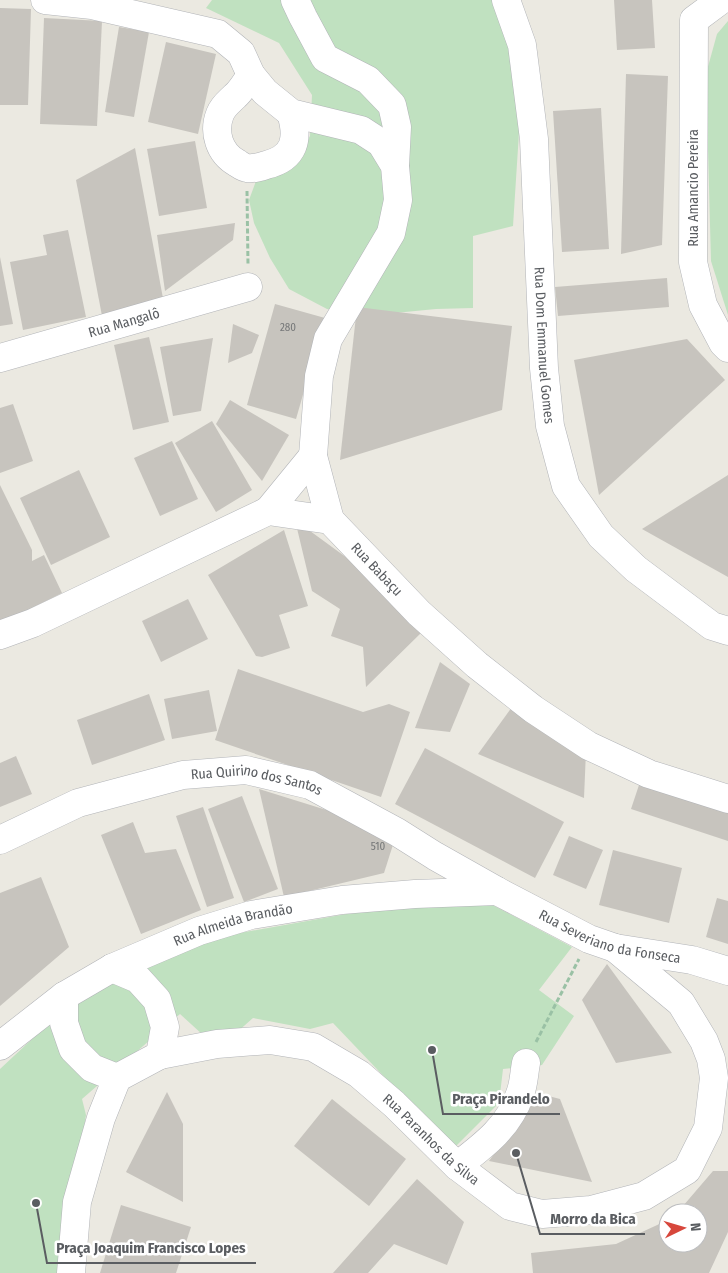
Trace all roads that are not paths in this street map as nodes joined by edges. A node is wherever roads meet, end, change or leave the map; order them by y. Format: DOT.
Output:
graph roads {
  1 [pos="46,0"];
  2 [pos="295,0"];
  3 [pos="506,0"];
  4 [pos="721,0"];
  5 [pos="692,10"];
  6 [pos="251,75"];
  7 [pos="291,113"];
  8 [pos="395,166"];
  9 [pos="248,287"];
  10 [pos="728,348"];
  11 [pos="0,358"];
  12 [pos="313,456"];
  13 [pos="268,511"];
  14 [pos="330,520"];
  15 [pos="723,626"];
  16 [pos="0,635"];
  17 [pos="728,799"];
  18 [pos="0,840"];
  19 [pos="497,891"];
  20 [pos="615,948"];
  21 [pos="112,968"];
  22 [pos="728,971"];
  23 [pos="64,996"];
  24 [pos="0,1046"];
  25 [pos="160,1055"];
  26 [pos="526,1063"];
  27 [pos="117,1078"];
  28 [pos="457,1166"];
  29 [pos="71,1273"];
  1 -- 6 [label="street"];
  2 -- 8 [label="street"];
  3 -- 15 [label="street, Rua Dom Emmanuel Gomes"];
  4 -- 5 [label="street, Rua Amancio Pereira"];
  5 -- 10 [label="street, Rua Amancio Pereira"];
  6 -- 7 [label="street"];
  6 -- 7 [label="street"];
  7 -- 8 [label="street"];
  8 -- 12 [label="street"];
  9 -- 11 [label="street, Rua Mangalô"];
  12 -- 13 [label="street"];
  12 -- 14 [label="street"];
  13 -- 14 [label="street"];
  13 -- 16 [label="street"];
  14 -- 17 [label="street, Rua Babaçu"];
  18 -- 19 [label="street, Rua Quirino dos Santos"];
  19 -- 20 [label="street, Rua Severiano da Fonseca"];
  19 -- 21 [label="street, Rua Almeida Brandão"];
  20 -- 22 [label="street, Rua Severiano da Fonseca"];
  20 -- 28 [label="street, Rua Paranhos da Silva"];
  21 -- 23 [label="street, Rua Almeida Brandão"];
  21 -- 25 [label="street"];
  23 -- 24 [label="street, Rua Almeida Brandão"];
  23 -- 27 [label="street"];
  25 -- 27 [label="street, Rua Paranhos da Silva"];
  25 -- 28 [label="street, Rua Paranhos da Silva"];
  26 -- 28 [label="street"];
  27 -- 29 [label="street"];
}
